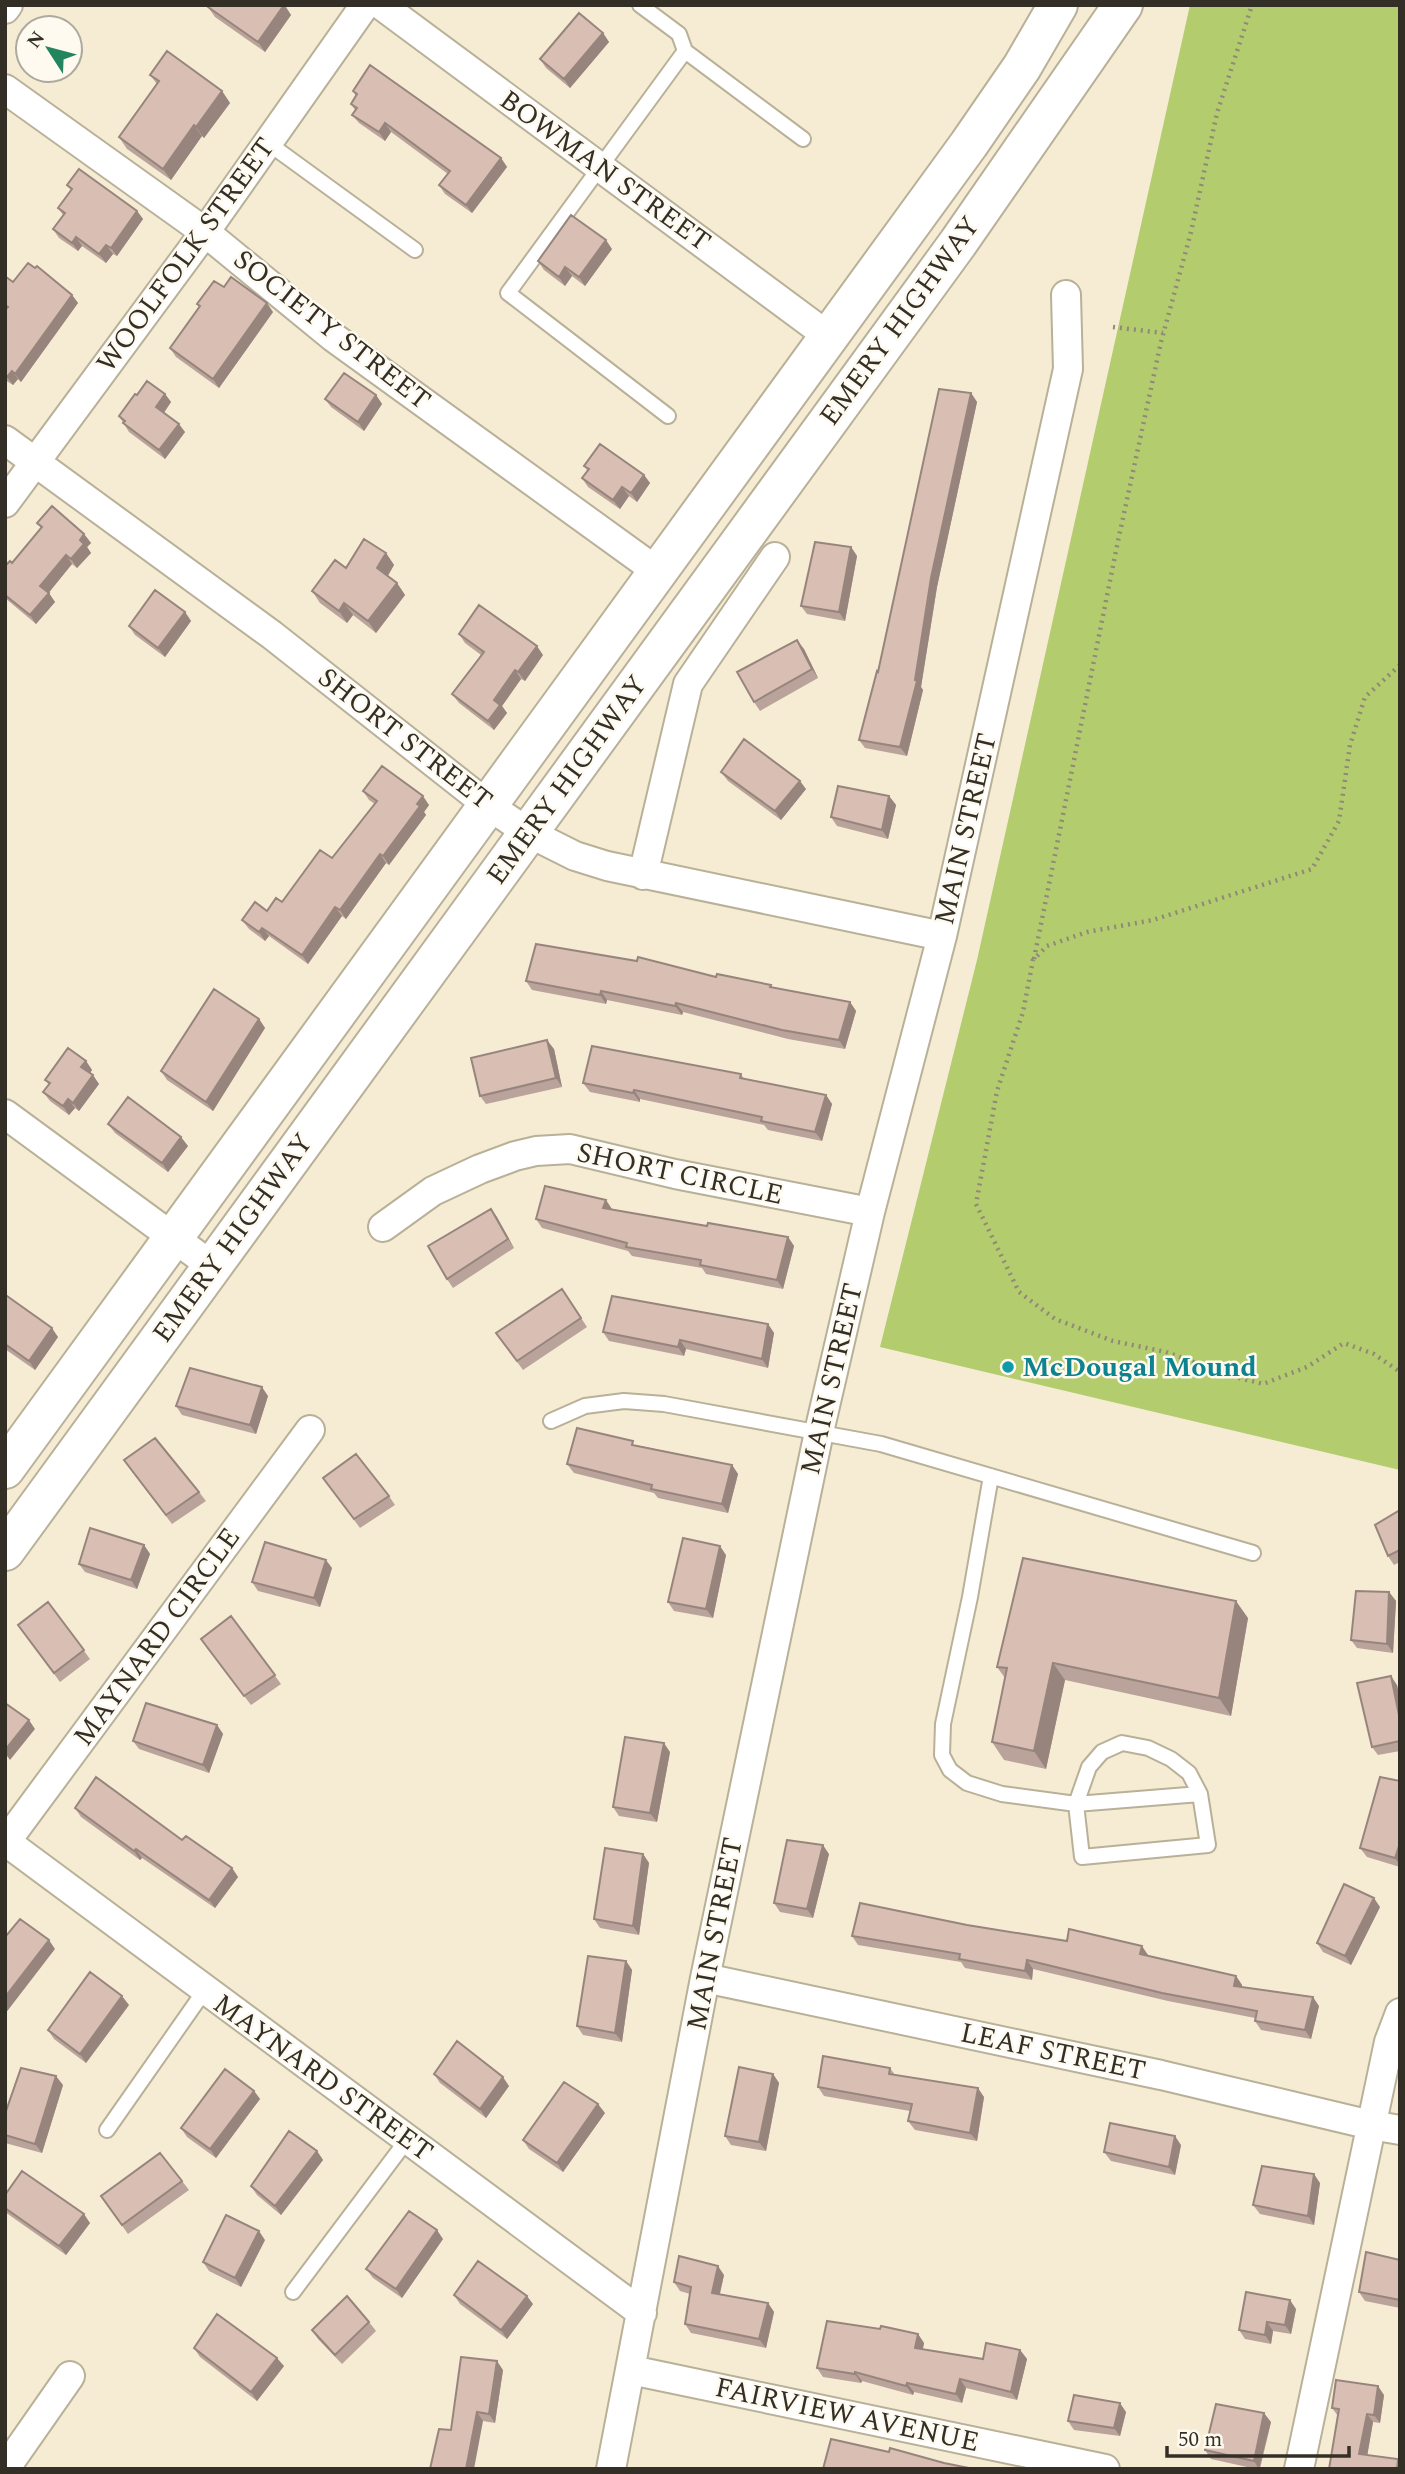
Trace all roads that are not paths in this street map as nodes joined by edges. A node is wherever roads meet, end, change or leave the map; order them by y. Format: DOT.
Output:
graph roads {
  1 [pos="365,5"];
  2 [pos="381,5"];
  3 [pos="640,5"];
  4 [pos="1058,5"];
  5 [pos="1123,5"];
  6 [pos="685,51"];
  7 [pos="5,89"];
  8 [pos="803,139"];
  9 [pos="268,143"];
  10 [pos="601,168"];
  11 [pos="205,232"];
  12 [pos="415,250"];
  13 [pos="1066,295"];
  14 [pos="828,336"];
  15 [pos="668,416"];
  16 [pos="5,440"];
  17 [pos="34,461"];
  18 [pos="5,503"];
  19 [pos="775,557"];
  20 [pos="658,572"];
  21 [pos="489,806"];
  22 [pos="529,833"];
  23 [pos="643,874"];
  24 [pos="942,936"];
  25 [pos="5,1114"];
  26 [pos="870,1212"];
  27 [pos="383,1227"];
  28 [pos="173,1238"];
  29 [pos="212,1266"];
  30 [pos="551,1421"];
  31 [pos="310,1430"];
  32 [pos="819,1432"];
  33 [pos="5,1469"];
  34 [pos="991,1476"];
  35 [pos="5,1551"];
  36 [pos="1253,1553"];
  37 [pos="1200,1794"];
  38 [pos="1076,1804"];
  39 [pos="6,1842"];
  40 [pos="705,1978"];
  41 [pos="205,1990"];
  42 [pos="1400,2013"];
  43 [pos="1371,2125"];
  44 [pos="107,2130"];
  45 [pos="1400,2130"];
  46 [pos="407,2140"];
  47 [pos="293,2292"];
  48 [pos="642,2313"];
  49 [pos="631,2370"];
  50 [pos="71,2376"];
  51 [pos="5,2469"];
  52 [pos="611,2469"];
  53 [pos="1105,2469"];
  54 [pos="1298,2469"];
  1 -- 9 [label="street, WOOLFOLK STREET"];
  2 -- 10 [label="street, BOWMAN STREET"];
  3 -- 6 [label="lane"];
  4 -- 14 [label="highway, EMERY HIGHWAY"];
  5 -- 22 [label="highway, EMERY HIGHWAY"];
  6 -- 8 [label="lane"];
  6 -- 10 [label="lane"];
  7 -- 11 [label="street, SOCIETY STREET"];
  9 -- 11 [label="street, WOOLFOLK STREET"];
  9 -- 12 [label="lane"];
  10 -- 14 [label="street, BOWMAN STREET"];
  10 -- 15 [label="lane"];
  11 -- 17 [label="street, WOOLFOLK STREET"];
  11 -- 20 [label="street, SOCIETY STREET"];
  13 -- 24 [label="street, MAIN STREET"];
  14 -- 20 [label="highway, EMERY HIGHWAY"];
  16 -- 17 [label="street, SHORT STREET"];
  17 -- 18 [label="street, WOOLFOLK STREET"];
  17 -- 21 [label="street, SHORT STREET"];
  19 -- 23 [label="street"];
  20 -- 21 [label="highway, EMERY HIGHWAY"];
  21 -- 22 [label="street, SHORT STREET"];
  21 -- 28 [label="highway, EMERY HIGHWAY"];
  22 -- 23 [label="street, SHORT STREET"];
  22 -- 29 [label="highway, EMERY HIGHWAY"];
  23 -- 24 [label="street, SHORT STREET"];
  24 -- 26 [label="street, MAIN STREET"];
  25 -- 28 [label="street"];
  26 -- 27 [label="street, SHORT CIRCLE"];
  26 -- 32 [label="street, MAIN STREET"];
  28 -- 29 [label="street"];
  28 -- 33 [label="highway, EMERY HIGHWAY"];
  29 -- 35 [label="highway, EMERY HIGHWAY"];
  30 -- 32 [label="lane"];
  31 -- 39 [label="street, MAYNARD CIRCLE"];
  32 -- 34 [label="lane"];
  32 -- 40 [label="street, MAIN STREET"];
  34 -- 36 [label="lane"];
  34 -- 38 [label="lane"];
  37 -- 38 [label="lane"];
  37 -- 38 [label="lane"];
  37 -- 38 [label="lane"];
  39 -- 41 [label="street, MAYNARD STREET"];
  40 -- 43 [label="street, LEAF STREET"];
  40 -- 48 [label="street, MAIN STREET"];
  41 -- 44 [label="lane"];
  41 -- 46 [label="street, MAYNARD STREET"];
  42 -- 43 [label="street"];
  43 -- 45 [label="street, LEAF STREET"];
  43 -- 54 [label="street"];
  46 -- 47 [label="lane"];
  46 -- 48 [label="street, MAYNARD STREET"];
  48 -- 49 [label="street, MAIN STREET"];
  49 -- 52 [label="street, MAIN STREET"];
  49 -- 53 [label="street, FAIRVIEW AVENUE"];
  50 -- 51 [label="street"];
}
